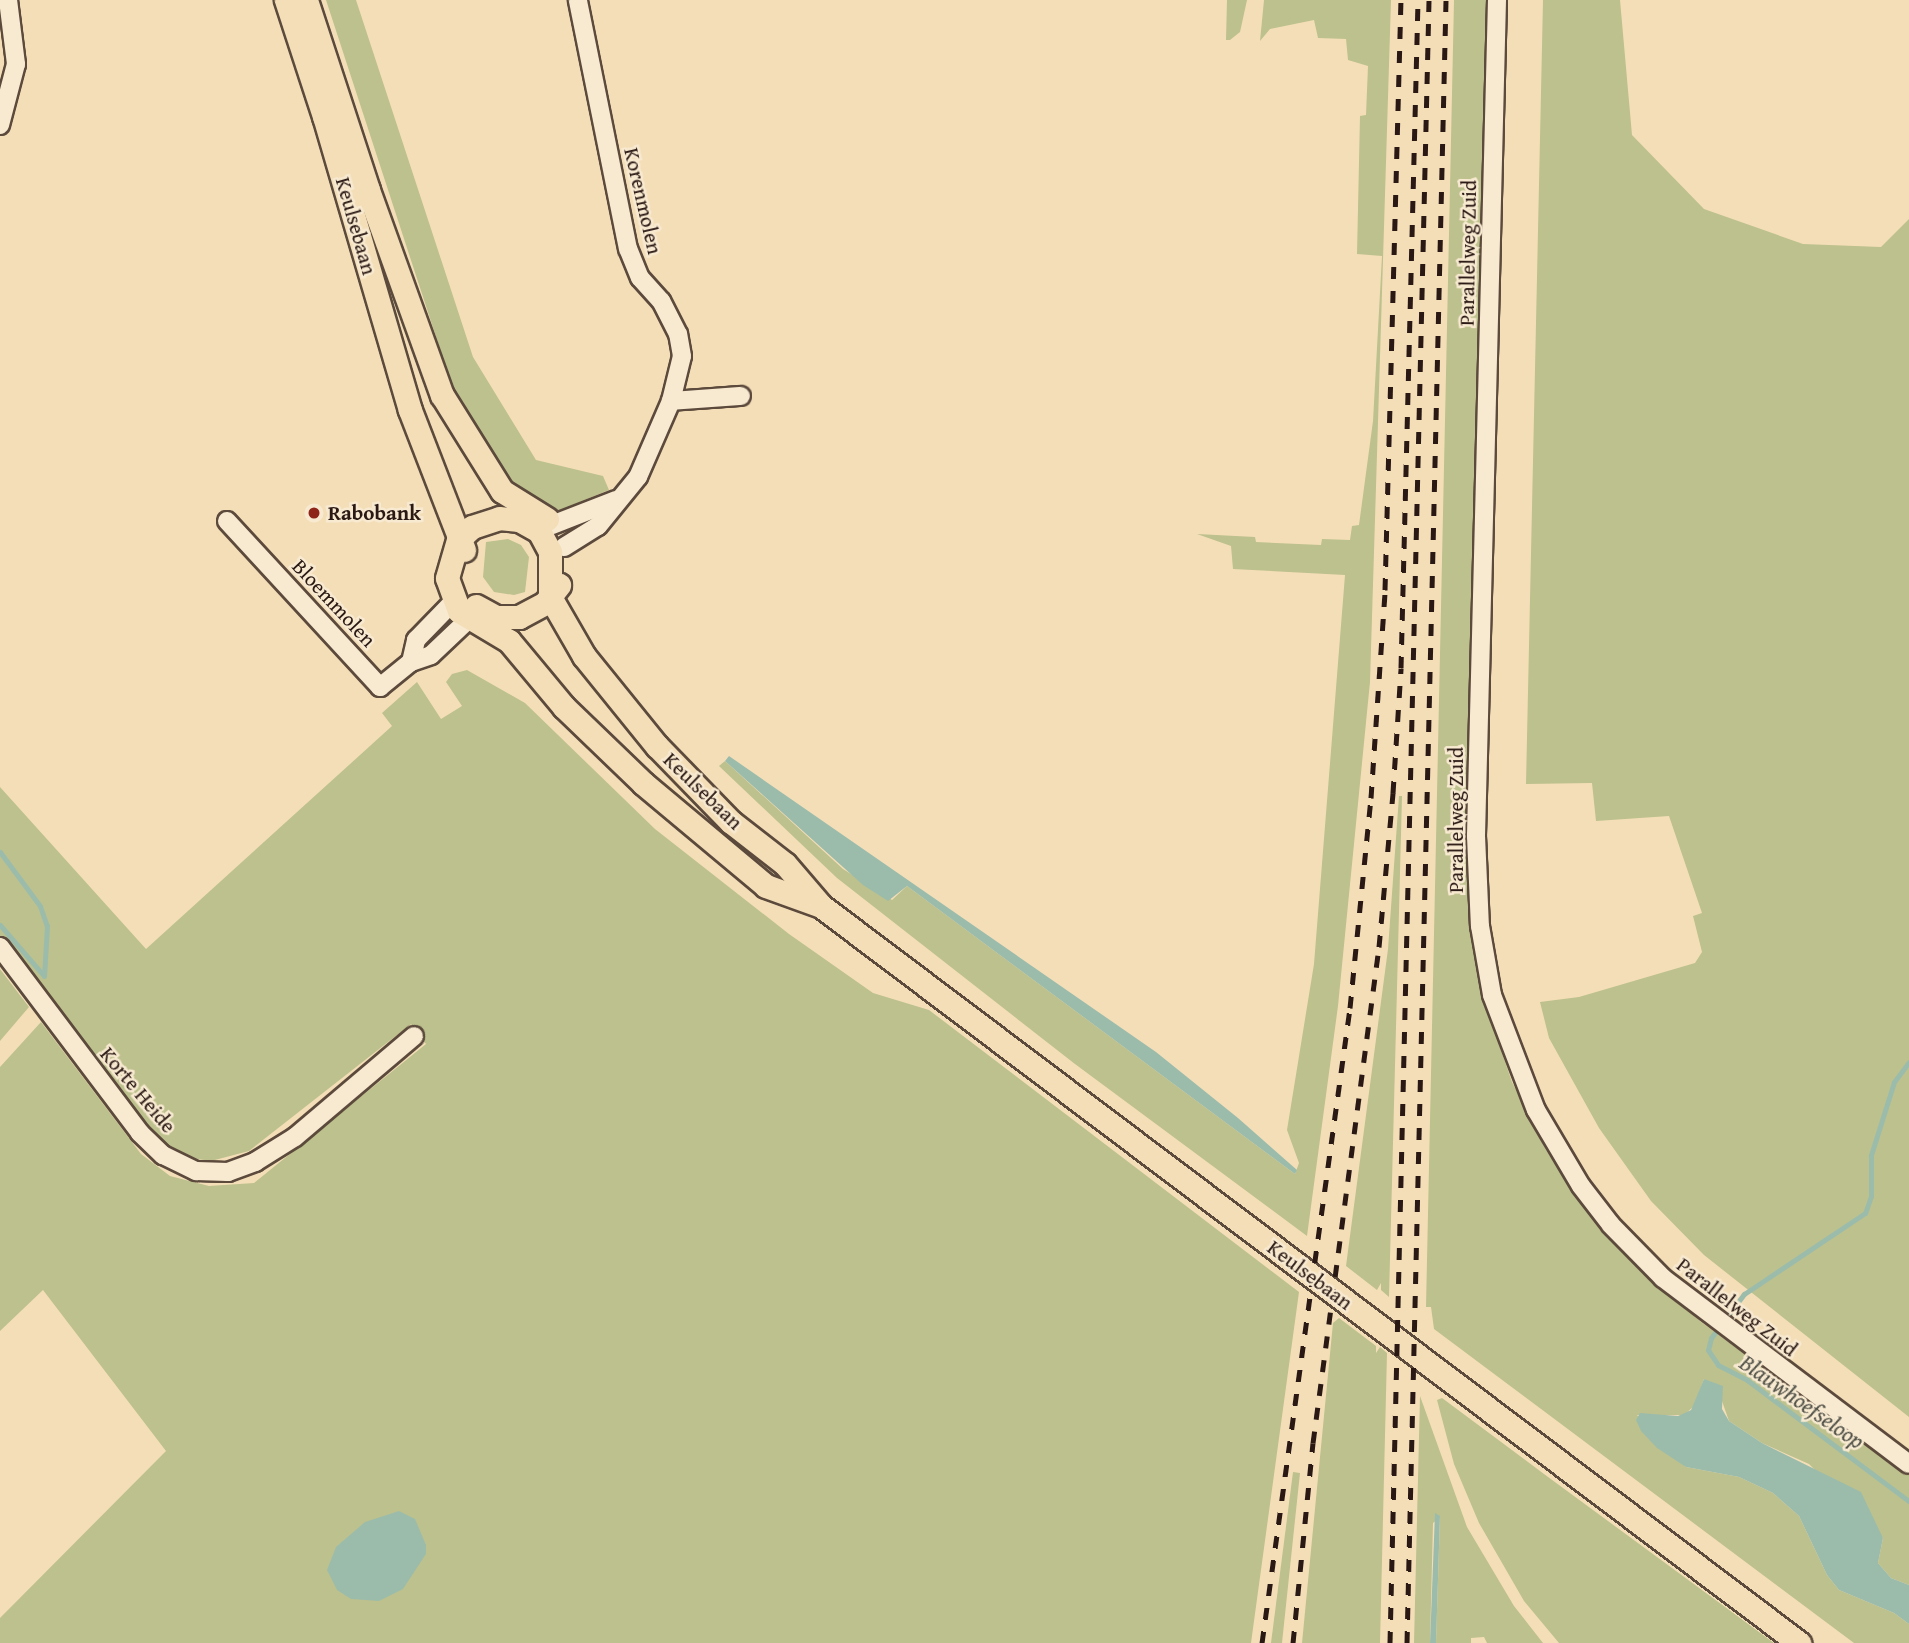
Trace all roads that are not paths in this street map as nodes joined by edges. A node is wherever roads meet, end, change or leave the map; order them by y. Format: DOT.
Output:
graph roads {
  1 [pos="8,0"];
  2 [pos="286,0"];
  3 [pos="306,0"];
  4 [pos="578,0"];
  5 [pos="1497,0"];
  6 [pos="0,125"];
  7 [pos="741,396"];
  8 [pos="671,401"];
  9 [pos="617,500"];
  10 [pos="512,511"];
  11 [pos="227,521"];
  12 [pos="546,528"];
  13 [pos="457,543"];
  14 [pos="564,547"];
  15 [pos="554,592"];
  16 [pos="453,602"];
  17 [pos="476,615"];
  18 [pos="503,626"];
  19 [pos="411,662"];
  20 [pos="821,906"];
  21 [pos="0,947"];
  22 [pos="414,1036"];
  23 [pos="1909,1464"];
  24 [pos="1799,1643"];
  1 -- 6 [label="street"];
  2 -- 13 [label="main road, Keulsebaan"];
  3 -- 10 [label="main road, Keulsebaan"];
  4 -- 8 [label="street, Korenmolen"];
  5 -- 23 [label="street, Parallelweg Zuid"];
  7 -- 8 [label="street"];
  8 -- 9 [label="street, Korenmolen"];
  9 -- 12 [label="street, Korenmolen"];
  9 -- 14 [label="street, Korenmolen"];
  10 -- 12 [label="main road"];
  10 -- 13 [label="main road"];
  11 -- 19 [label="street, Bloemmolen"];
  12 -- 14 [label="main road"];
  12 -- 15 [label="main road"];
  13 -- 16 [label="main road"];
  13 -- 17 [label="main road"];
  14 -- 15 [label="main road"];
  15 -- 18 [label="main road"];
  15 -- 20 [label="main road, Keulsebaan"];
  16 -- 17 [label="main road"];
  16 -- 19 [label="street, Bloemmolen"];
  17 -- 18 [label="main road"];
  17 -- 19 [label="street, Bloemmolen"];
  18 -- 20 [label="main road, Keulsebaan"];
  20 -- 24 [label="main road, Keulsebaan"];
  21 -- 22 [label="street, Korte Heide"];
}
